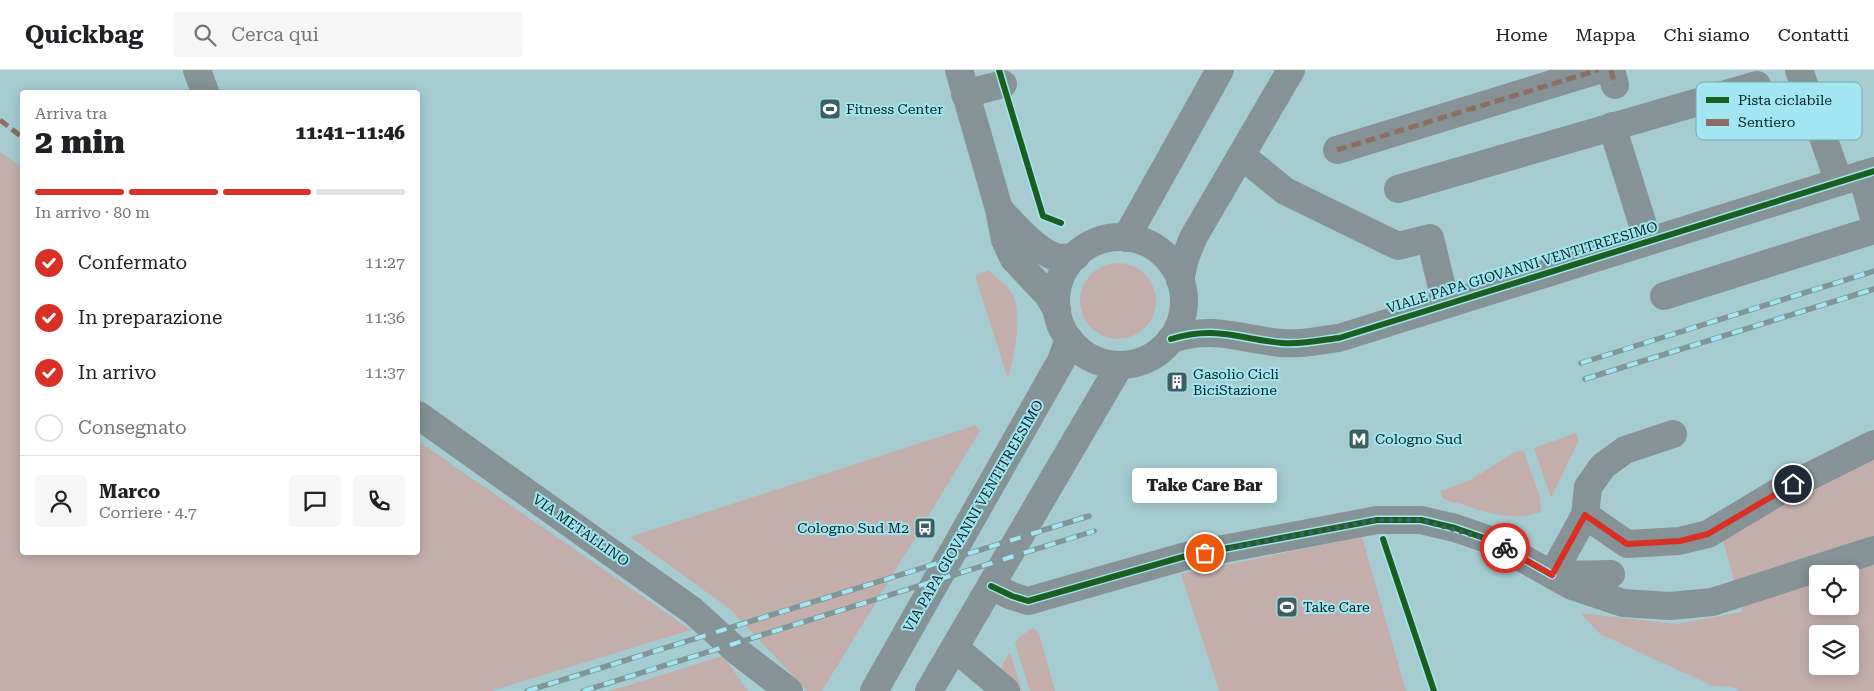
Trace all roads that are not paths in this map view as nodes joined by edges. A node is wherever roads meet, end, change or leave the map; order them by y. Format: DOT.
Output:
graph roads {
  1 [pos="197,70"];
  2 [pos="1220,70"];
  3 [pos="1291,70"];
  4 [pos="1799,70"];
  5 [pos="1608,75"];
  6 [pos="962,82"];
  7 [pos="1806,82"];
  8 [pos="1003,84"];
  9 [pos="204,90"];
  10 [pos="1696,102"];
  11 [pos="1612,126"];
  12 [pos="1838,140"];
  13 [pos="1337,150"];
  14 [pos="1242,156"];
  15 [pos="1858,176"];
  16 [pos="1398,188"];
  17 [pos="999,209"];
  18 [pos="1874,218"];
  19 [pos="1874,230"];
  20 [pos="1126,238"];
  21 [pos="1648,241"];
  22 [pos="1076,256"];
  23 [pos="1182,290"];
  24 [pos="1664,296"];
  25 [pos="1446,304"];
  26 [pos="1057,310"];
  27 [pos="1236,334"];
  28 [pos="1068,339"];
  29 [pos="1171,339"];
  30 [pos="1120,366"];
  31 [pos="420,416"];
  32 [pos="1673,434"];
  33 [pos="1874,444"];
  34 [pos="1585,515"];
  35 [pos="1874,550"];
  36 [pos="1611,574"];
  37 [pos="1552,575"];
  38 [pos="991,586"];
  39 [pos="955,648"];
  40 [pos="738,652"];
  41 [pos="768,691"];
  42 [pos="789,691"];
  43 [pos="874,691"];
  44 [pos="929,691"];
  45 [pos="1006,691"];
  1 -- 9 [label="street"];
  2 -- 20 [label="street"];
  3 -- 14 [label="street, VIALE PAPA GIOVANNI VENTITREESIMO"];
  4 -- 7 [label="street"];
  5 -- 13 [label="street"];
  6 -- 8 [label="street"];
  6 -- 17 [label="street"];
  10 -- 11 [label="street"];
  11 -- 16 [label="street"];
  11 -- 21 [label="street"];
  12 -- 15 [label="street"];
  14 -- 23 [label="street, VIALE PAPA GIOVANNI VENTITREESIMO"];
  14 -- 25 [label="street"];
  15 -- 18 [label="street"];
  15 -- 21 [label="street, VIALE PAPA GIOVANNI VENTITREESIMO"];
  17 -- 22 [label="street"];
  17 -- 26 [label="street"];
  19 -- 24 [label="street"];
  20 -- 22 [label="street, VIALE PAPA GIOVANNI VENTITREESIMO"];
  20 -- 23 [label="street, VIALE PAPA GIOVANNI VENTITREESIMO"];
  21 -- 25 [label="street, VIALE PAPA GIOVANNI VENTITREESIMO"];
  22 -- 26 [label="street, VIALE PAPA GIOVANNI VENTITREESIMO"];
  23 -- 27 [label="street, VIALE PAPA GIOVANNI VENTITREESIMO"];
  23 -- 29 [label="street, VIALE PAPA GIOVANNI VENTITREESIMO"];
  25 -- 27 [label="street, VIALE PAPA GIOVANNI VENTITREESIMO"];
  26 -- 28 [label="street, VIALE PAPA GIOVANNI VENTITREESIMO"];
  27 -- 29 [label="street, VIALE PAPA GIOVANNI VENTITREESIMO"];
  28 -- 30 [label="street, VIALE PAPA GIOVANNI VENTITREESIMO"];
  28 -- 43 [label="street, VIA PAPA GIOVANNI VENTITREESIMO"];
  29 -- 30 [label="street, VIALE PAPA GIOVANNI VENTITREESIMO"];
  30 -- 38 [label="street"];
  31 -- 40 [label="street, VIA METALLINO"];
  32 -- 34 [label="street"];
  33 -- 34 [label="street"];
  34 -- 37 [label="street"];
  35 -- 37 [label="street"];
  36 -- 37 [label="street"];
  37 -- 38 [label="street"];
  38 -- 39 [label="street"];
  39 -- 44 [label="street"];
  39 -- 45 [label="street"];
  40 -- 41 [label="street, VIA METALLINO"];
  40 -- 42 [label="street, VIA METALLINO"];
}
